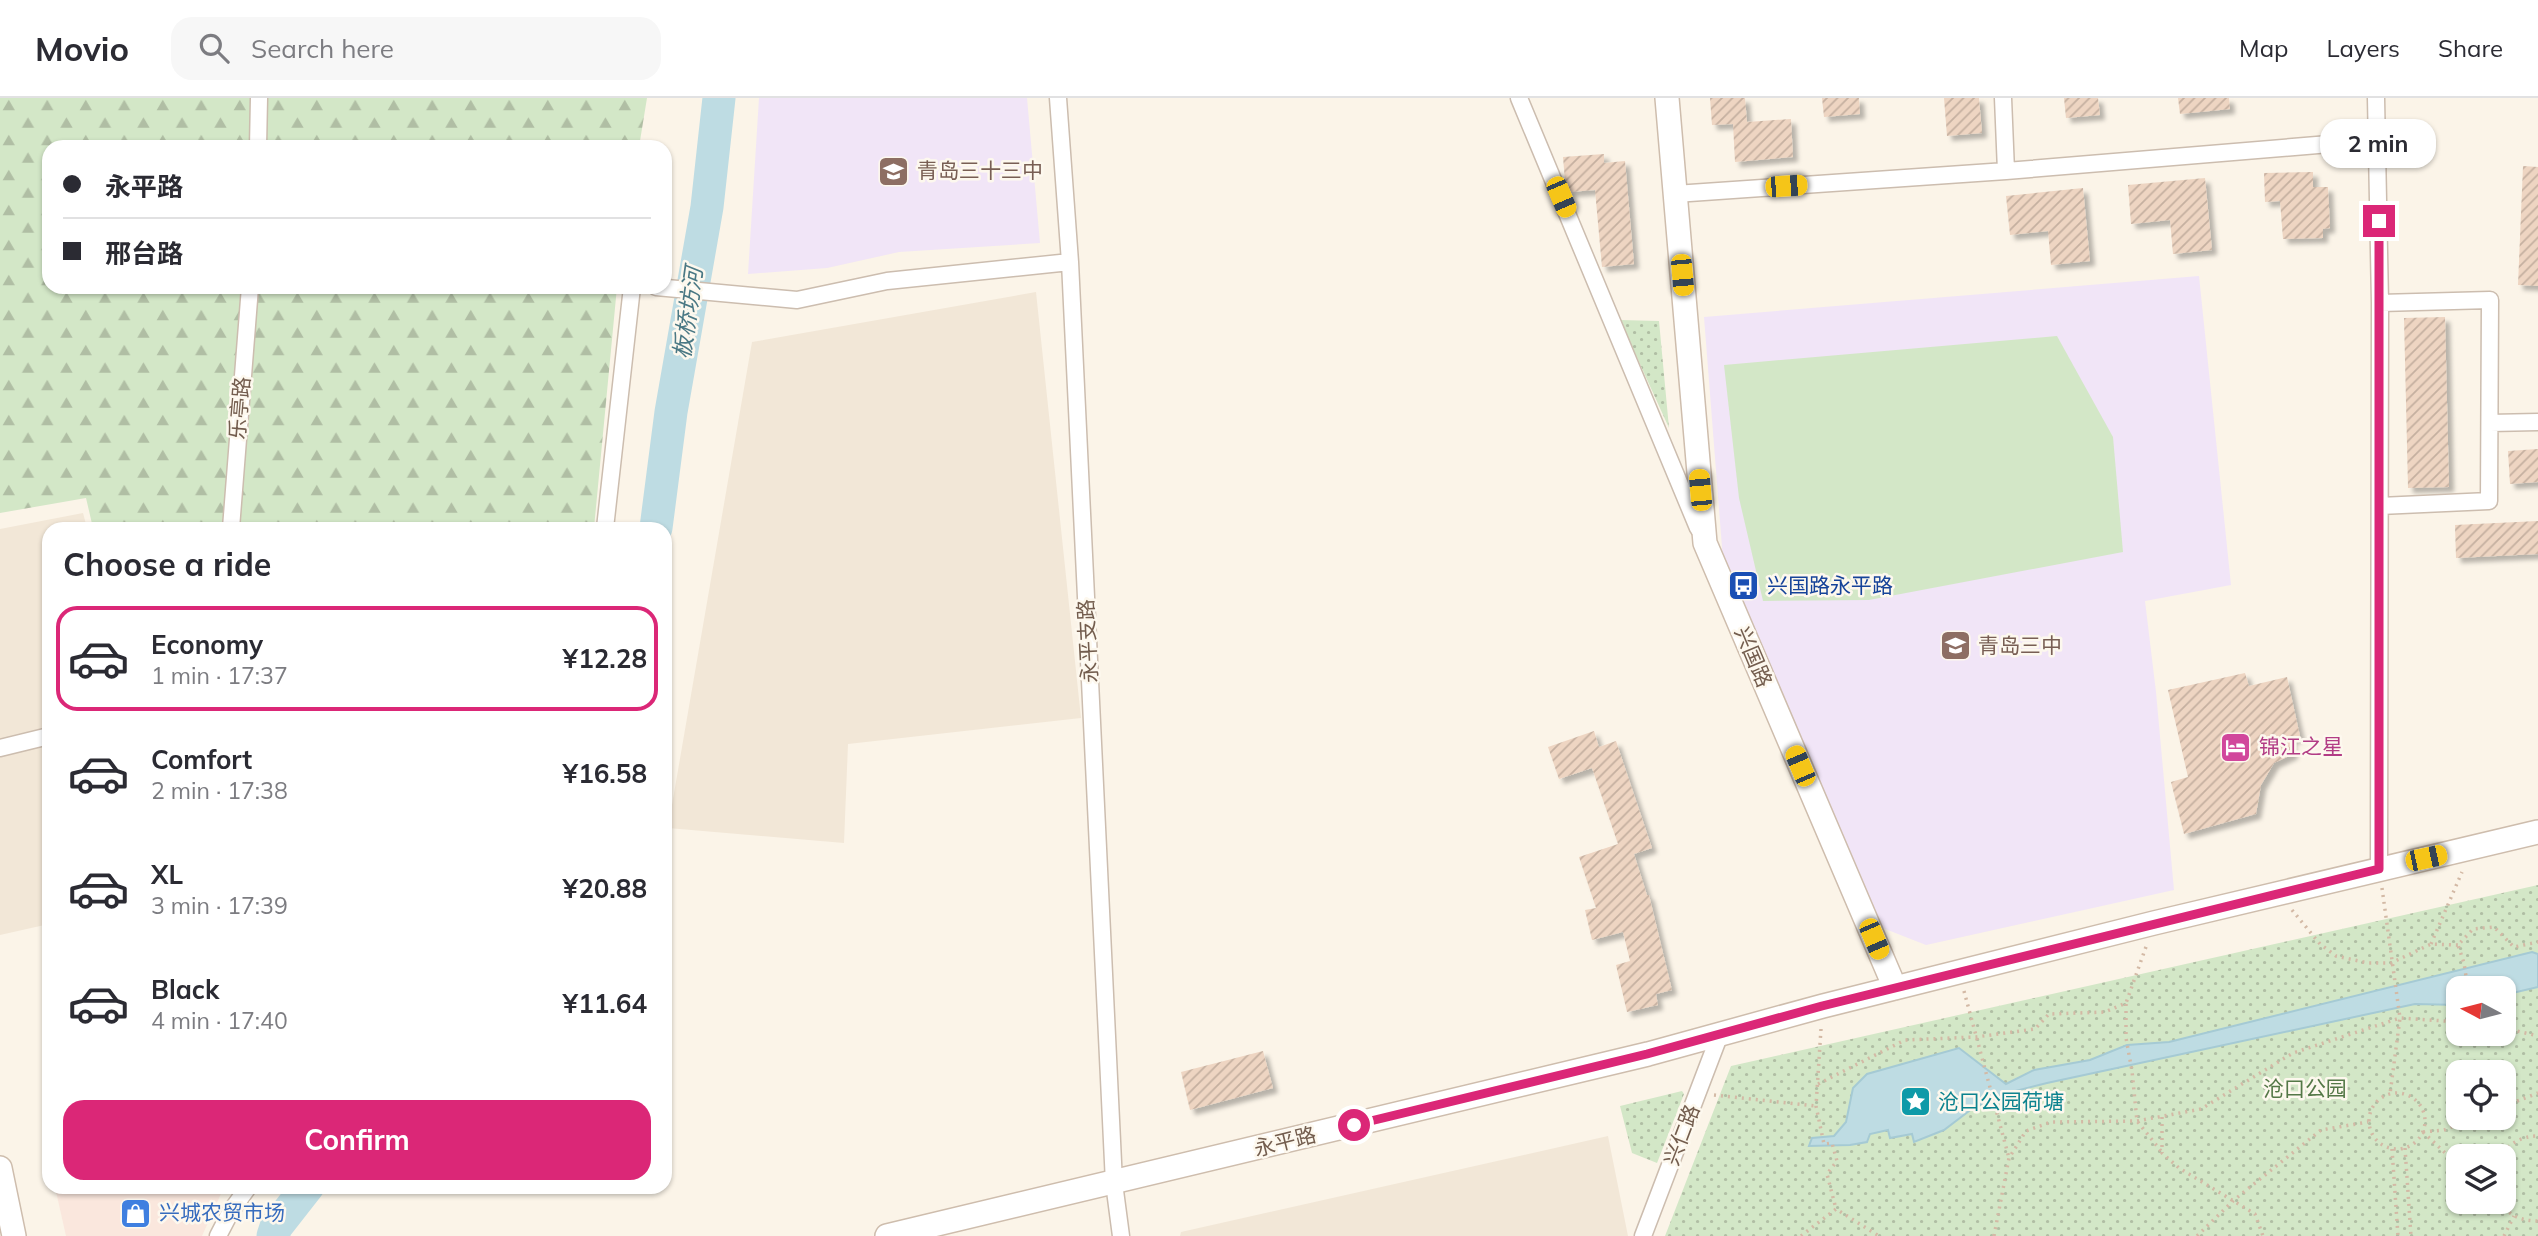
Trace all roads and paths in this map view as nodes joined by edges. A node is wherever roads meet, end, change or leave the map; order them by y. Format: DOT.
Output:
graph roads {
  1 [pos="259,98"];
  2 [pos="1058,98"];
  3 [pos="1519,98"];
  4 [pos="1667,98"];
  5 [pos="2003,98"];
  6 [pos="2376,98"];
  7 [pos="258,140"];
  8 [pos="2377,140"];
  9 [pos="2006,171"];
  10 [pos="1675,194"];
  11 [pos="1070,262"];
  12 [pos="672,289"];
  13 [pos="249,294"];
  14 [pos="631,294"];
  15 [pos="2380,303"];
  16 [pos="2538,422"];
  17 [pos="2490,423"];
  18 [pos="2380,506"];
  19 [pos="231,522"];
  20 [pos="606,522"];
  21 [pos="1705,543"];
  22 [pos="42,738"];
  23 [pos="0,748"];
  24 [pos="2538,832"];
  25 [pos="2472,848"];
  26 [pos="2379,869"];
  27 [pos="2280,894"];
  28 [pos="2154,923"];
  29 [pos="2538,942"];
  30 [pos="2431,944"];
  31 [pos="2458,945"];
  32 [pos="2391,962"];
  33 [pos="1959,973"];
  34 [pos="2466,976"];
  35 [pos="1895,988"];
  36 [pos="2126,1003"];
  37 [pos="1822,1006"];
  38 [pos="2399,1015"];
  39 [pos="2446,1020"];
  40 [pos="2516,1031"];
  41 [pos="1720,1034"];
  42 [pos="1976,1037"];
  43 [pos="2538,1037"];
  44 [pos="1818,1084"];
  45 [pos="1698,1093"];
  46 [pos="2538,1093"];
  47 [pos="2390,1094"];
  48 [pos="2516,1101"];
  49 [pos="1816,1106"];
  50 [pos="2162,1117"];
  51 [pos="2137,1121"];
  52 [pos="2368,1122"];
  53 [pos="2446,1129"];
  54 [pos="2423,1132"];
  55 [pos="2538,1136"];
  56 [pos="2510,1144"];
  57 [pos="2405,1148"];
  58 [pos="2392,1149"];
  59 [pos="2162,1153"];
  60 [pos="2446,1154"];
  61 [pos="2010,1158"];
  62 [pos="1,1181"];
  63 [pos="1114,1183"];
  64 [pos="243,1194"];
  65 [pos="2234,1200"];
  66 [pos="1836,1209"];
  67 [pos="2514,1216"];
  68 [pos="2538,1221"];
  69 [pos="14,1236"];
  70 [pos="218,1236"];
  71 [pos="887,1236"];
  72 [pos="1121,1236"];
  73 [pos="1643,1236"];
  74 [pos="1801,1236"];
  75 [pos="1879,1236"];
  76 [pos="1994,1236"];
  77 [pos="2197,1236"];
  78 [pos="2263,1236"];
  79 [pos="2398,1236"];
  80 [pos="2411,1236"];
  81 [pos="2504,1236"];
  1 -- 7 [label="street"];
  2 -- 11 [label="street, 永平支路"];
  3 -- 21 [label="street"];
  4 -- 10 [label="main road, 兴国路"];
  5 -- 9 [label="street"];
  6 -- 8 [label="street"];
  8 -- 9 [label="street"];
  8 -- 15 [label="street"];
  9 -- 10 [label="street"];
  10 -- 21 [label="main road, 兴国路"];
  11 -- 12 [label="street"];
  11 -- 63 [label="street, 永平支路"];
  13 -- 19 [label="street, 乐亭路"];
  14 -- 20 [label="street"];
  15 -- 17 [label="street"];
  15 -- 18 [label="street"];
  16 -- 17 [label="street"];
  17 -- 18 [label="street"];
  18 -- 26 [label="street"];
  21 -- 35 [label="main road, 兴国路"];
  22 -- 23 [label="street"];
  24 -- 25 [label="main road, 永平路"];
  25 -- 26 [label="main road, 永平路"];
  25 -- 30 [label="path"];
  26 -- 27 [label="main road, 永平路"];
  26 -- 32 [label="path"];
  27 -- 28 [label="main road, 永平路"];
  27 -- 32 [label="path"];
  28 -- 33 [label="main road, 永平路"];
  28 -- 36 [label="path"];
  29 -- 31 [label="path"];
  30 -- 31 [label="path"];
  30 -- 32 [label="path"];
  31 -- 34 [label="path"];
  32 -- 38 [label="path"];
  33 -- 35 [label="main road, 永平路"];
  33 -- 42 [label="path"];
  35 -- 37 [label="main road, 永平路"];
  36 -- 42 [label="path"];
  36 -- 51 [label="path"];
  37 -- 41 [label="main road, 永平路"];
  37 -- 44 [label="path"];
  38 -- 39 [label="path"];
  38 -- 47 [label="path"];
  38 -- 50 [label="path"];
  40 -- 43 [label="path"];
  41 -- 45 [label="street, 兴仁路"];
  41 -- 63 [label="main road, 永平路"];
  42 -- 44 [label="path"];
  42 -- 61 [label="path"];
  44 -- 49 [label="path"];
  45 -- 49 [label="path"];
  45 -- 73 [label="street, 兴仁路"];
  46 -- 48 [label="path"];
  47 -- 52 [label="path"];
  47 -- 54 [label="path"];
  49 -- 66 [label="path"];
  50 -- 51 [label="path"];
  50 -- 59 [label="path"];
  51 -- 59 [label="path"];
  51 -- 61 [label="path"];
  52 -- 58 [label="path"];
  52 -- 65 [label="path"];
  53 -- 54 [label="path"];
  54 -- 57 [label="path"];
  54 -- 60 [label="path"];
  55 -- 56 [label="path"];
  57 -- 58 [label="path"];
  57 -- 80 [label="path"];
  58 -- 79 [label="path"];
  59 -- 65 [label="path"];
  61 -- 76 [label="path"];
  62 -- 69 [label="main road"];
  63 -- 71 [label="main road, 永平路"];
  63 -- 72 [label="street, 永平支路"];
  64 -- 70 [label="street"];
  65 -- 77 [label="path"];
  65 -- 78 [label="path"];
  66 -- 74 [label="path"];
  66 -- 75 [label="path"];
  67 -- 68 [label="path"];
  67 -- 81 [label="path"];
}
